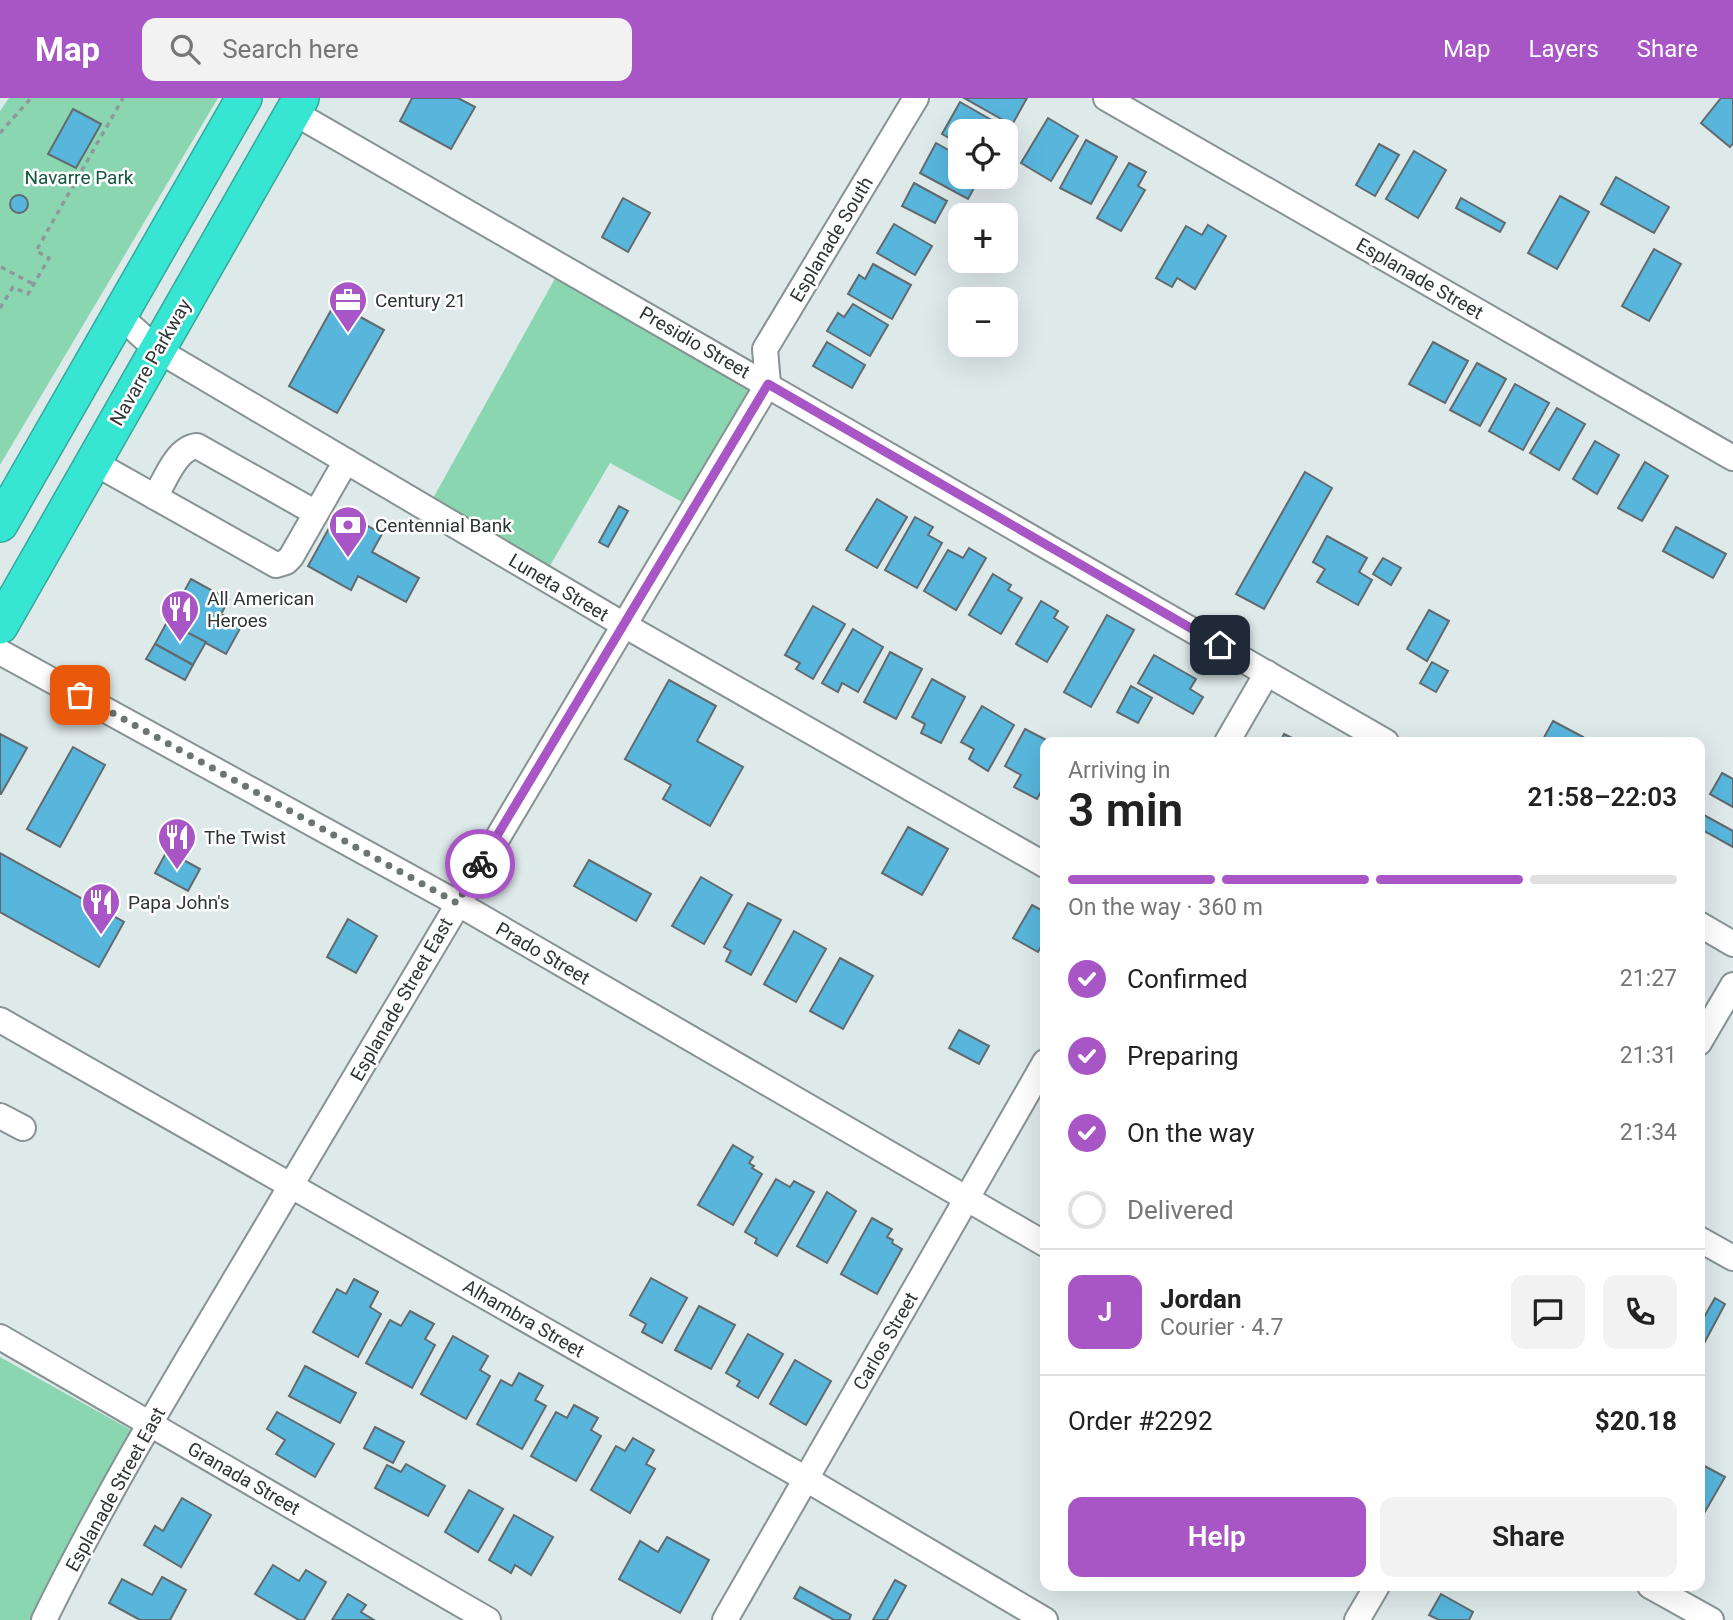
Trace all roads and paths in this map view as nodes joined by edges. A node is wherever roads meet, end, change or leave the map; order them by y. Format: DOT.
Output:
graph roads {
  1 [pos="32,98"];
  2 [pos="123,98"];
  3 [pos="244,98"];
  4 [pos="916,98"];
  5 [pos="1107,98"];
  6 [pos="301,103"];
  7 [pos="0,133"];
  8 [pos="1,267"];
  9 [pos="33,284"];
  10 [pos="0,309"];
  11 [pos="119,315"];
  12 [pos="156,349"];
  13 [pos="768,384"];
  14 [pos="1733,458"];
  15 [pos="346,461"];
  16 [pos="93,462"];
  17 [pos="155,497"];
  18 [pos="316,513"];
  19 [pos="0,524"];
  20 [pos="624,625"];
  21 [pos="0,626"];
  22 [pos="0,652"];
  23 [pos="1267,673"];
  24 [pos="1230,737"];
  25 [pos="1378,737"];
  26 [pos="1040,862"];
  27 [pos="457,903"];
  28 [pos="1705,928"];
  29 [pos="1733,944"];
  30 [pos="1733,985"];
  31 [pos="0,1020"];
  32 [pos="1705,1033"];
  33 [pos="1040,1071"];
  34 [pos="0,1116"];
  35 [pos="23,1128"];
  36 [pos="291,1186"];
  37 [pos="967,1200"];
  38 [pos="1040,1241"];
  39 [pos="1705,1243"];
  40 [pos="1733,1258"];
  41 [pos="0,1337"];
  42 [pos="150,1424"];
  43 [pos="806,1479"];
  44 [pos="1374,1591"];
  45 [pos="1659,1591"];
  46 [pos="44,1620"];
  47 [pos="488,1620"];
  48 [pos="725,1620"];
  49 [pos="1045,1620"];
  50 [pos="1357,1620"];
  51 [pos="1711,1620"];
  1 -- 7 [label="path"];
  2 -- 9 [label="path"];
  3 -- 11 [label="highway"];
  4 -- 13 [label="street, Esplanade South"];
  5 -- 14 [label="street, Esplanade Street"];
  6 -- 12 [label="highway, Navarre Parkway"];
  6 -- 13 [label="street, Presidio Street"];
  8 -- 9 [label="path"];
  9 -- 10 [label="path"];
  11 -- 12 [label="street, Luneta Street"];
  11 -- 19 [label="highway"];
  12 -- 15 [label="street, Luneta Street"];
  12 -- 16 [label="highway, Navarre Parkway"];
  13 -- 20 [label="street, Esplanade Street East"];
  13 -- 23 [label="street, Presidio Street"];
  15 -- 18 [label="street"];
  15 -- 20 [label="street, Luneta Street"];
  16 -- 17 [label="street"];
  16 -- 21 [label="highway, Navarre Parkway"];
  17 -- 18 [label="street"];
  17 -- 18 [label="street"];
  20 -- 26 [label="street, Luneta Street"];
  20 -- 27 [label="street, Esplanade Street East"];
  22 -- 27 [label="street, Prado Street"];
  23 -- 24 [label="street"];
  23 -- 25 [label="street, Presidio Street"];
  27 -- 36 [label="street, Esplanade Street East"];
  27 -- 37 [label="street, Prado Street"];
  28 -- 29 [label="street"];
  30 -- 32 [label="street"];
  31 -- 36 [label="street, Alhambra Street"];
  33 -- 37 [label="street, Carlos Street"];
  34 -- 35 [label="street"];
  36 -- 42 [label="street, Esplanade Street East"];
  36 -- 43 [label="street, Alhambra Street"];
  37 -- 38 [label="street, Prado Street"];
  37 -- 43 [label="street, Carlos Street"];
  39 -- 40 [label="street"];
  41 -- 42 [label="street, Granada Street"];
  42 -- 46 [label="street, Esplanade Street East"];
  42 -- 47 [label="street, Granada Street"];
  43 -- 48 [label="street, Carlos Street"];
  43 -- 49 [label="street, Alhambra Street"];
  44 -- 50 [label="street"];
  45 -- 51 [label="street"];
}
